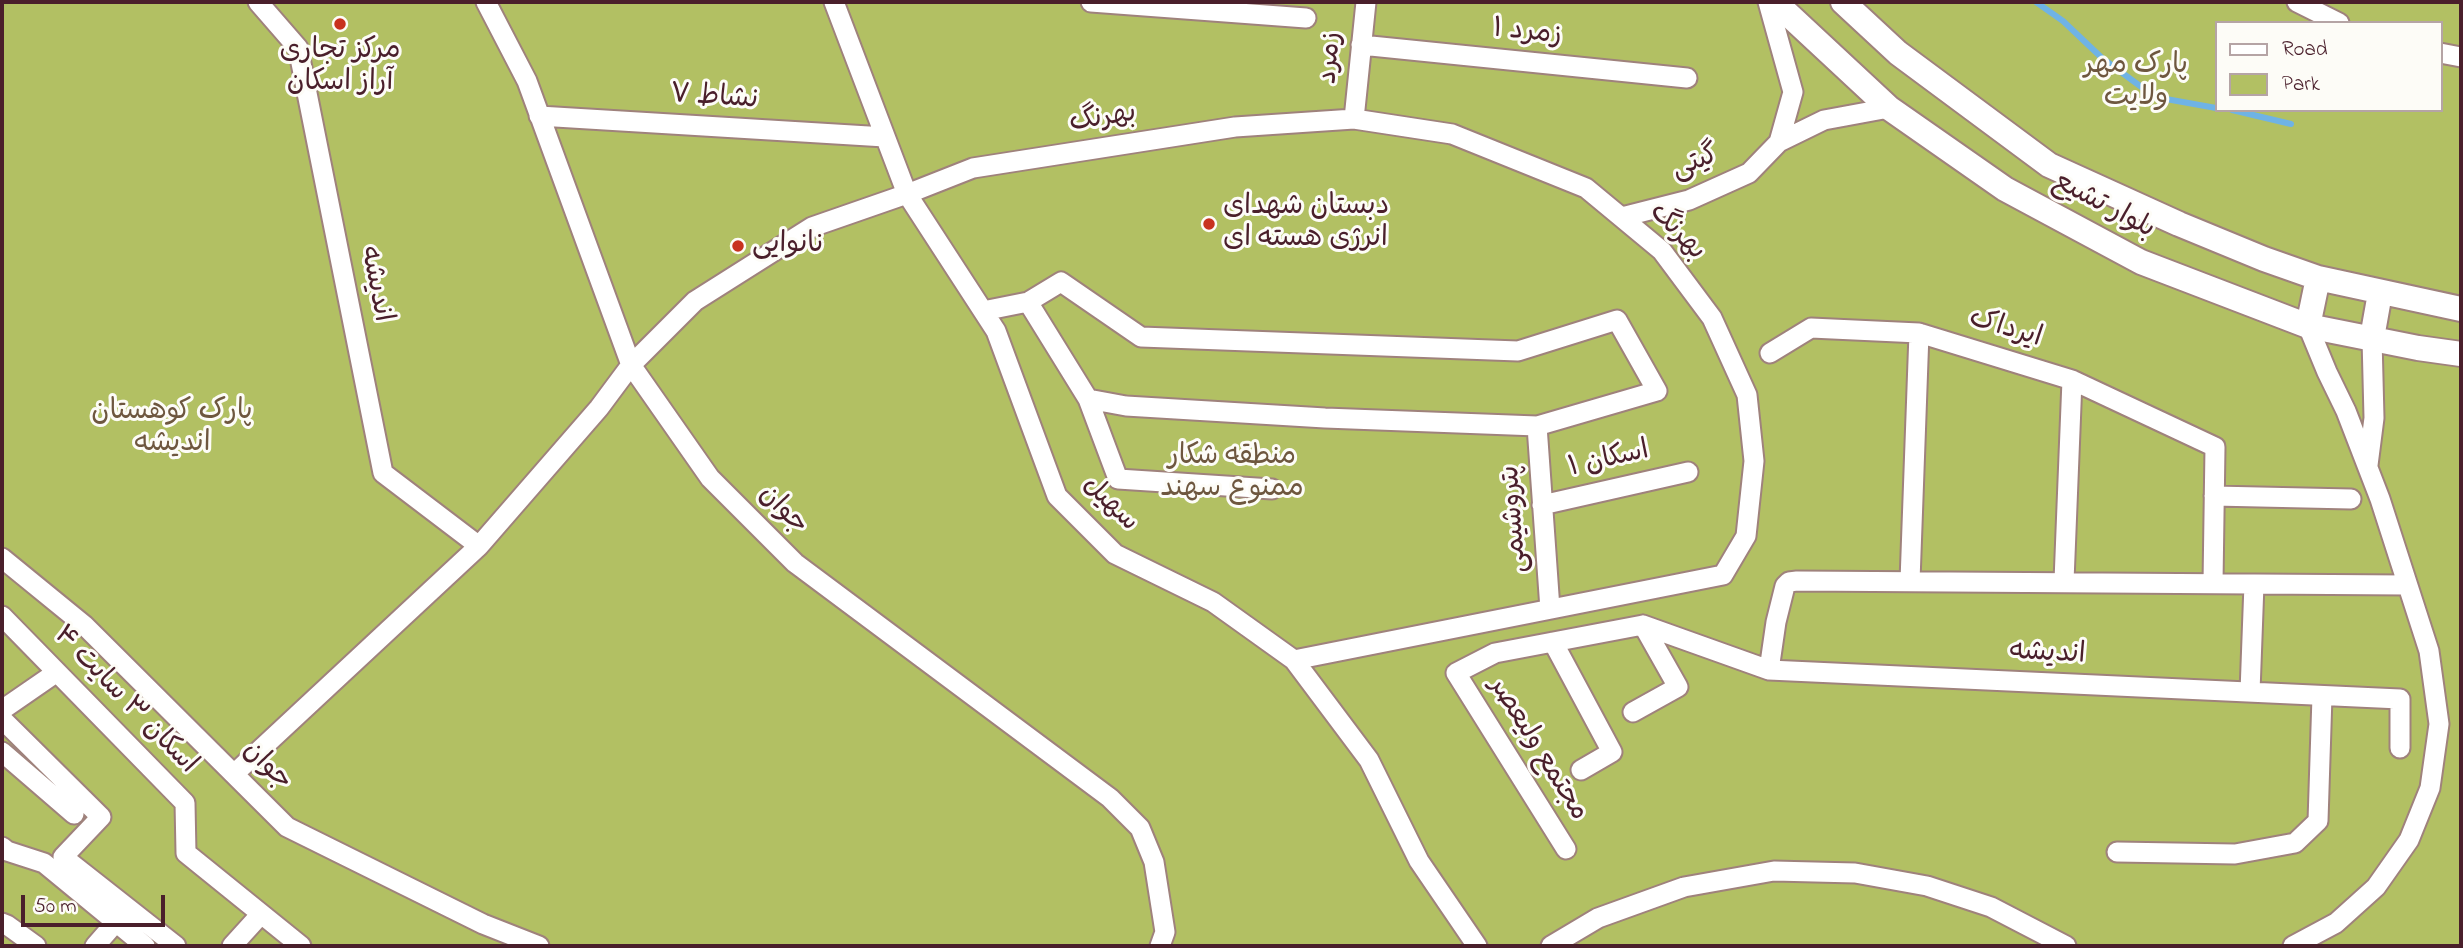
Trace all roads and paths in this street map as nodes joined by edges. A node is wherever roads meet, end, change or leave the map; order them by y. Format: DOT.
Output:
graph roads {
  1 [pos="258,2"];
  2 [pos="486,2"];
  3 [pos="834,2"];
  4 [pos="1091,2"];
  5 [pos="1366,2"];
  6 [pos="1768,2"];
  7 [pos="1775,2"];
  8 [pos="1843,2"];
  9 [pos="2297,2"];
  10 [pos="1306,18"];
  11 [pos="2335,21"];
  12 [pos="1361,45"];
  13 [pos="2442,53"];
  14 [pos="2461,57"];
  15 [pos="1687,78"];
  16 [pos="1889,108"];
  17 [pos="539,116"];
  18 [pos="1354,119"];
  19 [pos="886,138"];
  20 [pos="1779,142"];
  21 [pos="907,194"];
  22 [pos="1622,218"];
  23 [pos="2318,278"];
  24 [pos="2380,293"];
  25 [pos="1028,302"];
  26 [pos="2461,309"];
  27 [pos="983,310"];
  28 [pos="2308,326"];
  29 [pos="1919,333"];
  30 [pos="2372,338"];
  31 [pos="1770,353"];
  32 [pos="2461,354"];
  33 [pos="631,365"];
  34 [pos="2072,380"];
  35 [pos="1088,399"];
  36 [pos="1537,426"];
  37 [pos="2368,466"];
  38 [pos="1688,472"];
  39 [pos="1272,489"];
  40 [pos="2214,496"];
  41 [pos="2351,499"];
  42 [pos="1542,505"];
  43 [pos="479,547"];
  44 [pos="2,558"];
  45 [pos="1910,581"];
  46 [pos="2064,581"];
  47 [pos="2213,583"];
  48 [pos="2255,584"];
  49 [pos="2407,585"];
  50 [pos="1550,609"];
  51 [pos="2,616"];
  52 [pos="1647,626"];
  53 [pos="1553,642"];
  54 [pos="1294,660"];
  55 [pos="1769,670"];
  56 [pos="57,673"];
  57 [pos="2250,692"];
  58 [pos="2322,696"];
  59 [pos="2,710"];
  60 [pos="1633,712"];
  61 [pos="2,719"];
  62 [pos="2400,748"];
  63 [pos="2,752"];
  64 [pos="1581,770"];
  65 [pos="234,774"];
  66 [pos="74,814"];
  67 [pos="2,847"];
  68 [pos="1566,849"];
  69 [pos="2117,852"];
  70 [pos="261,914"];
  71 [pos="116,922"];
  72 [pos="2,923"];
  73 [pos="36,946"];
  74 [pos="95,946"];
  75 [pos="145,946"];
  76 [pos="176,946"];
  77 [pos="232,946"];
  78 [pos="301,946"];
  79 [pos="538,946"];
  80 [pos="1160,946"];
  81 [pos="1477,946"];
  82 [pos="1551,946"];
  83 [pos="2066,946"];
  84 [pos="2293,946"];
  1 -- 43 [label="street, اندیشه"];
  2 -- 17 [label="street, جوان"];
  3 -- 19 [label="street, سهیل"];
  4 -- 10 [label="street"];
  5 -- 12 [label="street, زمرد"];
  6 -- 20 [label="street, گیتی"];
  7 -- 16 [label="main road, بلوار تشیع"];
  8 -- 23 [label="main road, بلوار تشیع"];
  9 -- 11 [label="street"];
  12 -- 15 [label="street, زمرد ۱"];
  12 -- 18 [label="street, زمرد"];
  13 -- 14 [label="street"];
  16 -- 20 [label="street, گیتی"];
  16 -- 28 [label="main road, بلوار تشیع"];
  17 -- 19 [label="street, نشاط ۷"];
  17 -- 33 [label="street, جوان"];
  18 -- 21 [label="street, بهرنگ"];
  18 -- 22 [label="street, بهرنگ"];
  19 -- 21 [label="street, سهیل"];
  20 -- 22 [label="street, گیتی"];
  21 -- 27 [label="street, سهیل"];
  21 -- 33 [label="street, بهرنگ"];
  22 -- 50 [label="street, بهرنگ"];
  23 -- 24 [label="main road, بلوار تشیع"];
  23 -- 28 [label="main road"];
  24 -- 26 [label="main road, بلوار تشیع"];
  24 -- 30 [label="main road"];
  25 -- 27 [label="street"];
  25 -- 35 [label="street"];
  25 -- 36 [label="street"];
  27 -- 54 [label="street, سهیل"];
  28 -- 30 [label="main road, بلوار تشیع"];
  28 -- 37 [label="street"];
  29 -- 31 [label="street, ایرداک"];
  29 -- 34 [label="street, ایرداک"];
  29 -- 45 [label="street"];
  30 -- 32 [label="main road, بلوار تشیع"];
  30 -- 37 [label="street"];
  33 -- 43 [label="street, بهرنگ"];
  33 -- 80 [label="street, جوان"];
  34 -- 40 [label="street, ایرداک"];
  34 -- 46 [label="street"];
  35 -- 36 [label="street"];
  35 -- 39 [label="street"];
  36 -- 42 [label="street, پتروشیمی"];
  37 -- 49 [label="street"];
  38 -- 42 [label="street, اسکان ۱"];
  40 -- 41 [label="street"];
  40 -- 47 [label="street"];
  42 -- 50 [label="street, پتروشیمی"];
  43 -- 65 [label="street, بهرنگ"];
  44 -- 65 [label="street, جوان"];
  45 -- 46 [label="street"];
  45 -- 55 [label="street"];
  46 -- 47 [label="street"];
  47 -- 48 [label="street"];
  48 -- 49 [label="street"];
  48 -- 57 [label="street"];
  49 -- 84 [label="street"];
  50 -- 54 [label="street, بهرنگ"];
  51 -- 56 [label="street, اسکان ۳ سایت ۴"];
  52 -- 53 [label="street, مجتمع ولیعصر"];
  52 -- 55 [label="street, اندیشه"];
  52 -- 60 [label="street"];
  53 -- 64 [label="street"];
  53 -- 68 [label="street, مجتمع ولیعصر"];
  54 -- 81 [label="street, سهیل"];
  55 -- 57 [label="street, اندیشه"];
  56 -- 59 [label="street"];
  56 -- 70 [label="street, اسکان ۳ سایت ۴"];
  57 -- 58 [label="street, اندیشه"];
  58 -- 62 [label="street, اندیشه"];
  58 -- 69 [label="street"];
  61 -- 76 [label="street"];
  63 -- 66 [label="street"];
  65 -- 79 [label="street, جوان"];
  67 -- 71 [label="street"];
  70 -- 77 [label="street"];
  70 -- 78 [label="street, اسکان ۳ سایت ۴"];
  71 -- 74 [label="street"];
  71 -- 75 [label="street"];
  72 -- 73 [label="street"];
  82 -- 83 [label="street"];
}
